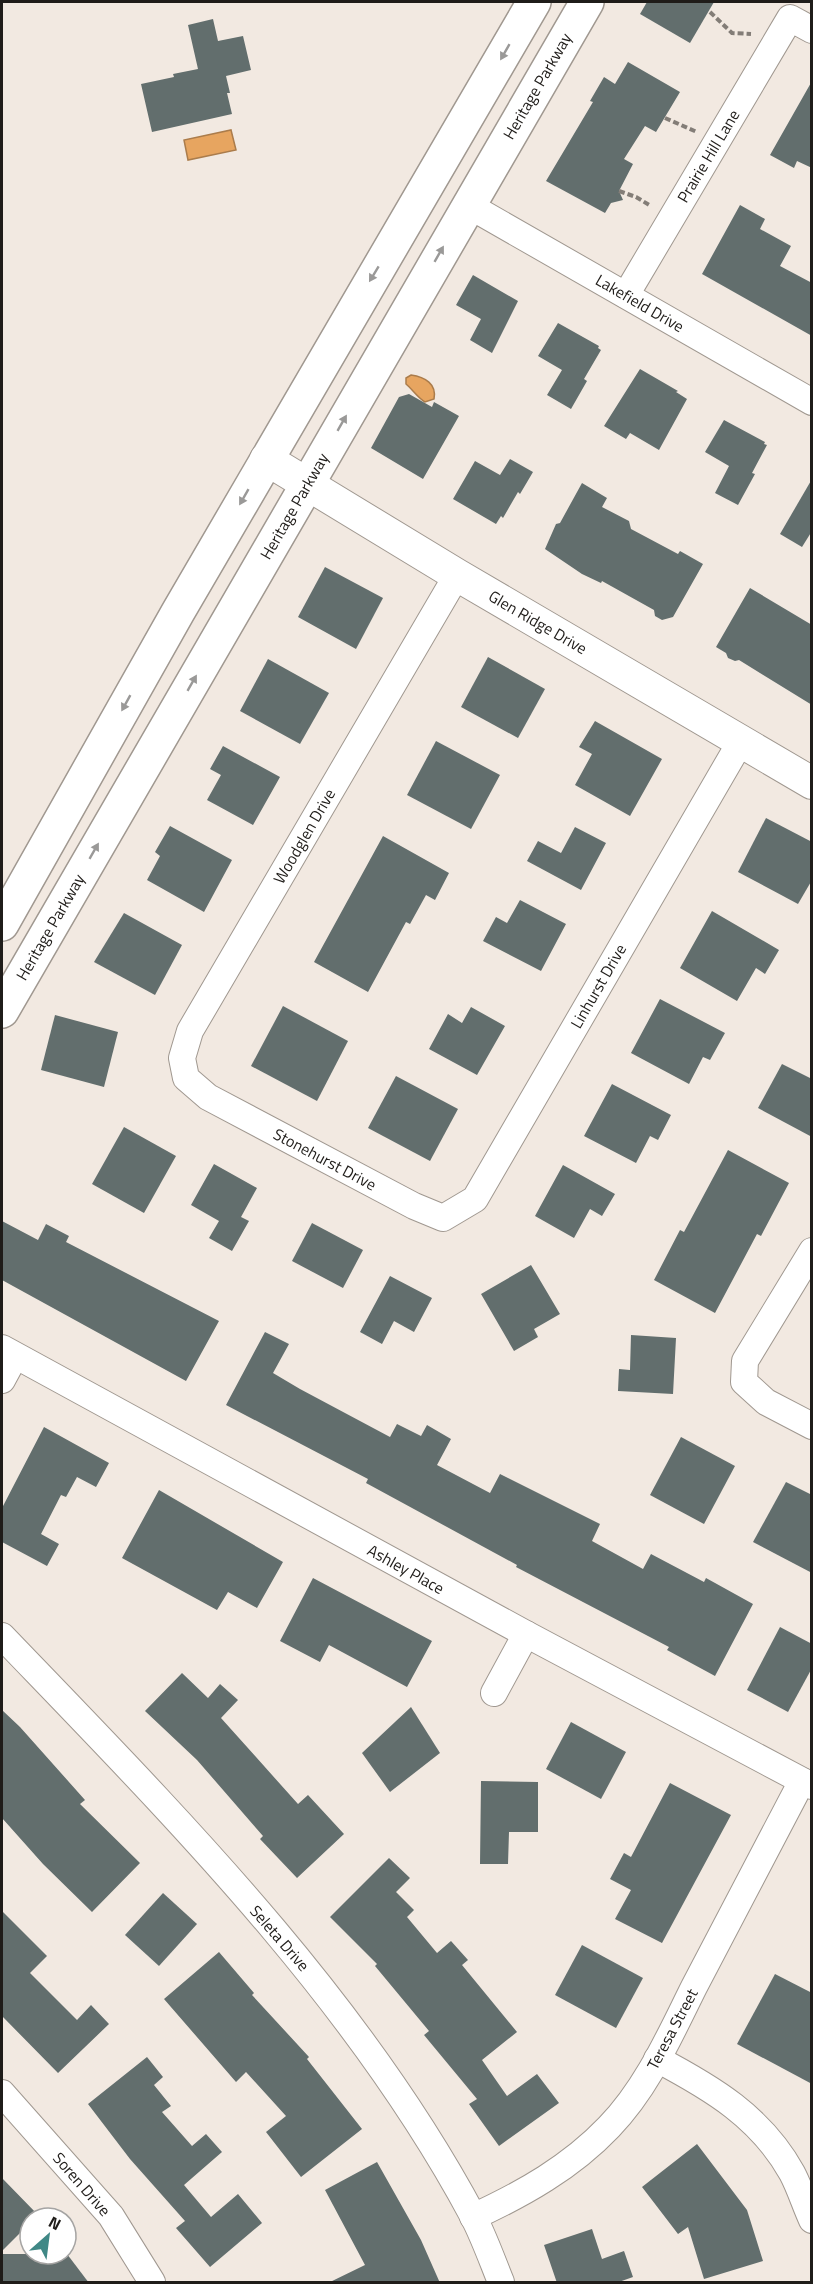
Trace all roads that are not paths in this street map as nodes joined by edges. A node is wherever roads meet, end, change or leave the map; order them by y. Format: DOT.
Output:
graph roads {
  1 [pos="534,2"];
  2 [pos="586,2"];
  3 [pos="801,24"];
  4 [pos="468,205"];
  5 [pos="626,295"];
  6 [pos="812,402"];
  7 [pos="266,459"];
  8 [pos="306,484"];
  9 [pos="457,575"];
  10 [pos="741,741"];
  11 [pos="812,783"];
  12 [pos="2,924"];
  13 [pos="2,1011"];
  14 [pos="208,1097"];
  15 [pos="443,1218"];
  16 [pos="812,1251"];
  17 [pos="8,1352"];
  18 [pos="2,1380"];
  19 [pos="812,1426"];
  20 [pos="526,1634"];
  21 [pos="2,1636"];
  22 [pos="494,1693"];
  23 [pos="807,1784"];
  24 [pos="657,2059"];
  25 [pos="2,2093"];
  26 [pos="473,2217"];
  27 [pos="812,2220"];
  28 [pos="152,2283"];
  29 [pos="501,2283"];
  1 -- 7 [label="main road, one-way"];
  2 -- 4 [label="main road, Heritage Parkway"];
  3 -- 5 [label="street, Prairie Hill Lane"];
  4 -- 5 [label="street, Lakefield Drive"];
  8 -- 4 [label="main road, Heritage Parkway, one-way"];
  5 -- 6 [label="street, Lakefield Drive"];
  7 -- 8 [label="street, Glen Ridge Drive"];
  7 -- 12 [label="main road, one-way"];
  8 -- 9 [label="street, Glen Ridge Drive"];
  13 -- 8 [label="main road, Heritage Parkway, one-way"];
  9 -- 10 [label="street, Glen Ridge Drive"];
  9 -- 14 [label="street, Woodglen Drive"];
  10 -- 11 [label="street, Glen Ridge Drive"];
  10 -- 15 [label="street, Linhurst Drive"];
  14 -- 15 [label="street, Stonehurst Drive"];
  16 -- 19 [label="street"];
  17 -- 18 [label="street"];
  17 -- 20 [label="street, Ashley Place"];
  20 -- 22 [label="street"];
  20 -- 23 [label="street, Ashley Place"];
  21 -- 26 [label="street, Seleta Drive"];
  23 -- 24 [label="street, Teresa Street"];
  24 -- 26 [label="street, Teresa Street"];
  24 -- 27 [label="street"];
  25 -- 28 [label="street, Soren Drive"];
  26 -- 29 [label="street, Seleta Drive"];
}
